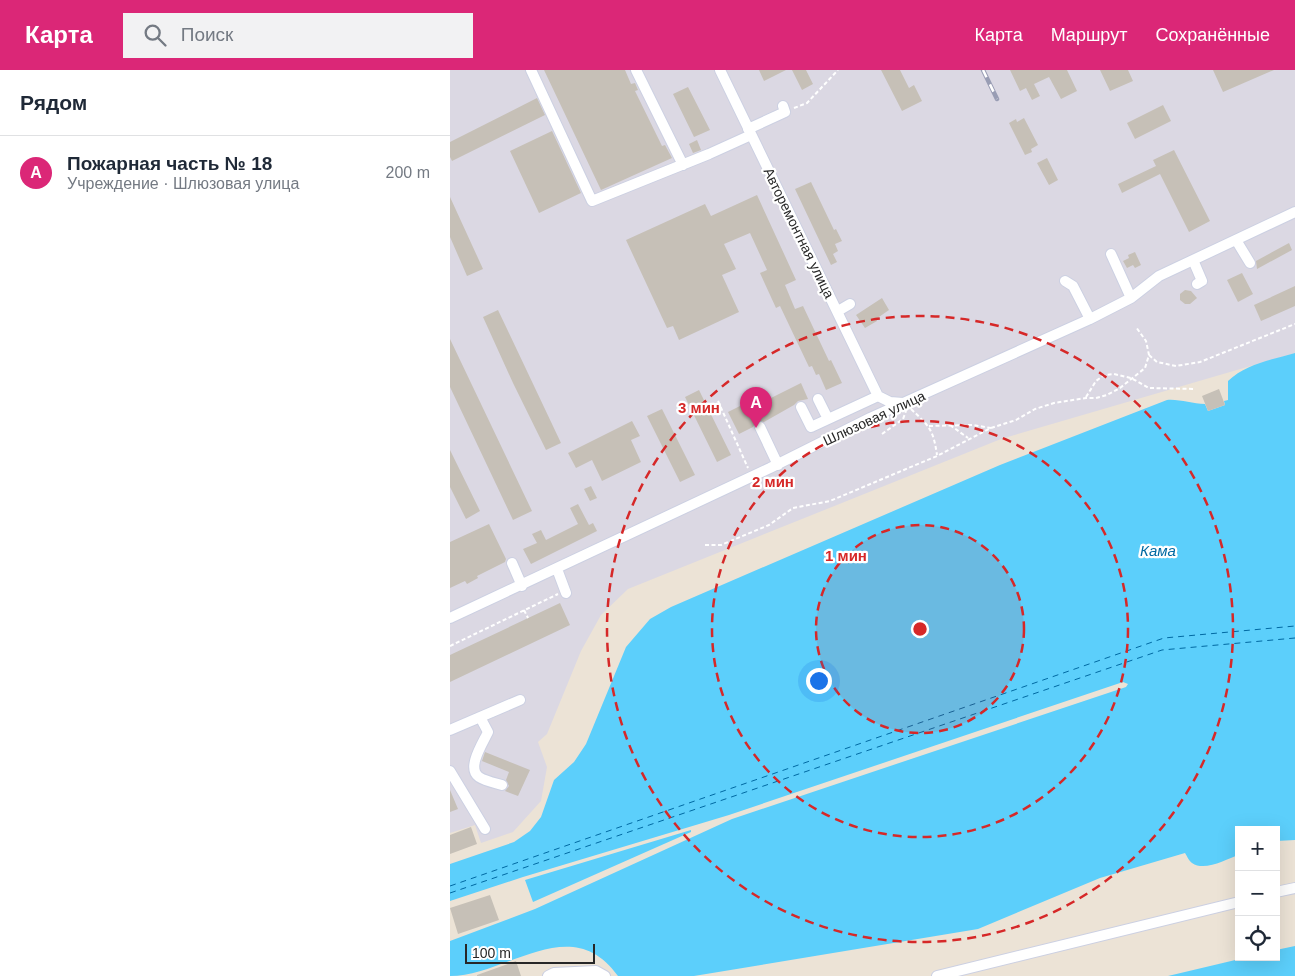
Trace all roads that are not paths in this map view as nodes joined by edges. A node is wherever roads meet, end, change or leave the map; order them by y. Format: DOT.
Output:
graph roads {
  1 [pos="531,70"];
  2 [pos="636,70"];
  3 [pos="720,70"];
  4 [pos="784,109"];
  5 [pos="749,132"];
  6 [pos="683,165"];
  7 [pos="1295,212"];
  8 [pos="1236,240"];
  9 [pos="1111,254"];
  10 [pos="1193,260"];
  11 [pos="1250,263"];
  12 [pos="1065,281"];
  13 [pos="1197,284"];
  14 [pos="1131,298"];
  15 [pos="850,304"];
  16 [pos="838,311"];
  17 [pos="1090,319"];
  18 [pos="878,396"];
  19 [pos="818,399"];
  20 [pos="904,403"];
  21 [pos="801,407"];
  22 [pos="870,418"];
  23 [pos="828,419"];
  24 [pos="760,427"];
  25 [pos="778,465"];
  26 [pos="512,563"];
  27 [pos="557,570"];
  28 [pos="522,586"];
  29 [pos="566,592"];
  30 [pos="450,618"];
  31 [pos="520,700"];
  32 [pos="480,717"];
  33 [pos="450,730"];
  34 [pos="450,771"];
  35 [pos="502,785"];
  36 [pos="485,829"];
  37 [pos="1295,888"];
  38 [pos="1280,891"];
  39 [pos="1235,903"];
  40 [pos="548,976"];
  41 [pos="605,976"];
  42 [pos="937,976"];
  1 -- 6 [label="street"];
  2 -- 6 [label="street"];
  3 -- 5 [label="street, Авторемонтная улица"];
  4 -- 5 [label="street"];
  5 -- 6 [label="street"];
  5 -- 16 [label="street, Авторемонтная улица"];
  7 -- 8 [label="street, Шлюзовая улица"];
  8 -- 10 [label="street, Шлюзовая улица"];
  8 -- 11 [label="street"];
  9 -- 14 [label="street"];
  10 -- 13 [label="street"];
  10 -- 14 [label="street, Шлюзовая улица"];
  12 -- 17 [label="street"];
  14 -- 17 [label="street, Шлюзовая улица"];
  15 -- 16 [label="street"];
  16 -- 18 [label="street, Авторемонтная улица"];
  17 -- 20 [label="street, Шлюзовая улица"];
  18 -- 20 [label="street"];
  18 -- 22 [label="street"];
  18 -- 23 [label="street"];
  19 -- 23 [label="street"];
  20 -- 22 [label="street, Шлюзовая улица"];
  21 -- 23 [label="street"];
  22 -- 25 [label="street, Шлюзовая улица"];
  24 -- 25 [label="street"];
  25 -- 27 [label="street, Шлюзовая улица"];
  26 -- 28 [label="street"];
  27 -- 28 [label="street, Шлюзовая улица"];
  27 -- 29 [label="street"];
  28 -- 30 [label="street, Шлюзовая улица"];
  31 -- 32 [label="street"];
  32 -- 33 [label="street"];
  32 -- 35 [label="street"];
  34 -- 36 [label="street"];
  37 -- 38 [label="street"];
  39 -- 42 [label="street"];
  40 -- 41 [label="street"];
}
